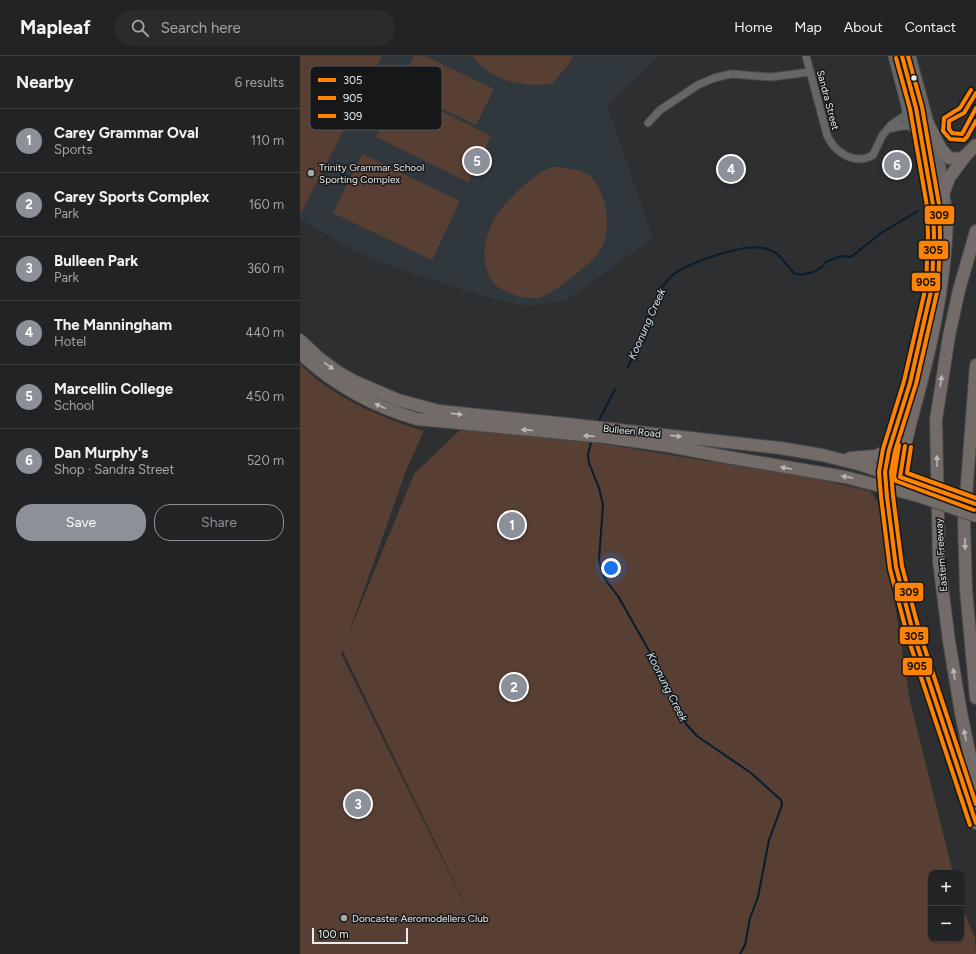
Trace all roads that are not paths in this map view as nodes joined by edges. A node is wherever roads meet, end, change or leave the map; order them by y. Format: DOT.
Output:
graph roads {
  1 [pos="806,56"];
  2 [pos="892,56"];
  3 [pos="902,56"];
  4 [pos="910,56"];
  5 [pos="810,72"];
  6 [pos="916,108"];
  7 [pos="906,114"];
  8 [pos="648,123"];
  9 [pos="928,124"];
  10 [pos="910,126"];
  11 [pos="886,130"];
  12 [pos="922,144"];
  13 [pos="976,145"];
  14 [pos="966,156"];
  15 [pos="927,174"];
  16 [pos="943,190"];
  17 [pos="947,216"];
  18 [pos="934,220"];
  19 [pos="976,231"];
  20 [pos="300,340"];
  21 [pos="300,353"];
  22 [pos="976,365"];
  23 [pos="567,429"];
  24 [pos="889,450"];
  25 [pos="833,458"];
  26 [pos="885,472"];
  27 [pos="900,477"];
  28 [pos="886,486"];
  29 [pos="919,490"];
  30 [pos="976,504"];
  31 [pos="976,516"];
  32 [pos="976,698"];
  33 [pos="976,785"];
  34 [pos="976,823"];
  1 -- 5 [label="street, Sandra Street"];
  2 -- 7 [label="street"];
  3 -- 6 [label="main road"];
  4 -- 9 [label="main road"];
  5 -- 8 [label="street"];
  5 -- 11 [label="street, Sandra Street"];
  6 -- 7 [label="street, Sandra Street"];
  6 -- 12 [label="main road"];
  7 -- 10 [label="street"];
  7 -- 11 [label="street, Sandra Street"];
  9 -- 14 [label="highway"];
  9 -- 15 [label="main road"];
  9 -- 16 [label="main road"];
  10 -- 11 [label="street"];
  10 -- 12 [label="street"];
  12 -- 15 [label="main road"];
  13 -- 14 [label="highway"];
  14 -- 16 [label="highway"];
  15 -- 18 [label="main road"];
  16 -- 17 [label="main road"];
  16 -- 18 [label="highway"];
  17 -- 27 [label="highway"];
  18 -- 24 [label="highway"];
  33 -- 19 [label="highway, Eastern Freeway, one-way"];
  20 -- 23 [label="highway, Bulleen Road, one-way"];
  23 -- 21 [label="highway, Bulleen Road, one-way"];
  22 -- 32 [label="highway, one-way"];
  23 -- 25 [label="highway, Bulleen Road, one-way"];
  28 -- 23 [label="highway, Bulleen Road, one-way"];
  24 -- 25 [label="highway"];
  24 -- 26 [label="highway"];
  25 -- 26 [label="highway, Bulleen Road"];
  26 -- 27 [label="highway, Bulleen Road"];
  26 -- 28 [label="highway"];
  27 -- 29 [label="highway, Bulleen Road"];
  28 -- 29 [label="highway, Bulleen Road"];
  28 -- 34 [label="highway"];
  29 -- 30 [label="highway, Bulleen Road, bridge"];
  29 -- 31 [label="highway, Bulleen Road, bridge"];
}
